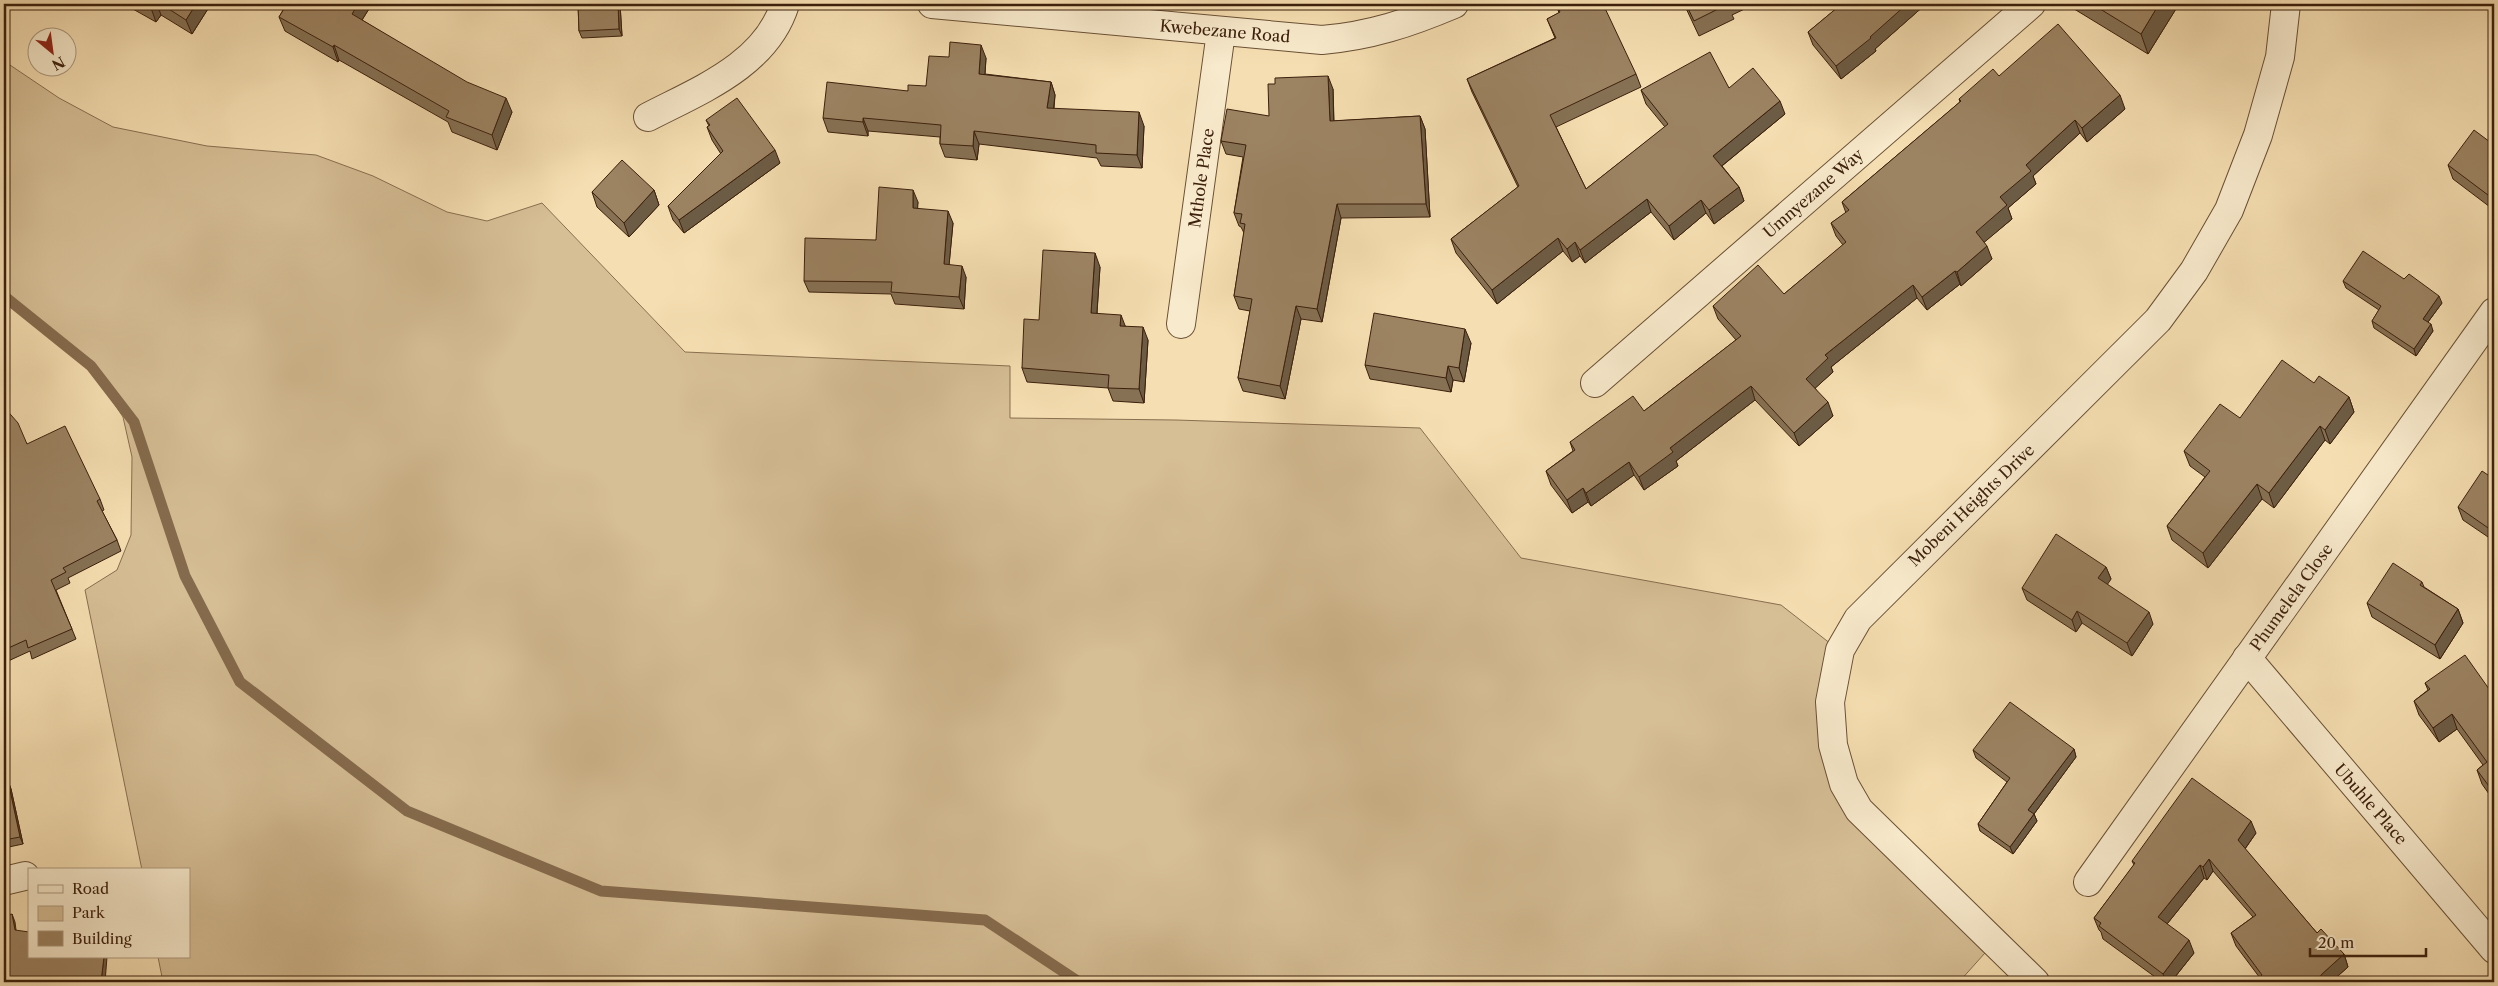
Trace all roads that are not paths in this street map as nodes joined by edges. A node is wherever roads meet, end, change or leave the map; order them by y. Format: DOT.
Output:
graph roads {
  1 [pos="785,4"];
  2 [pos="932,4"];
  3 [pos="1454,4"];
  4 [pos="2031,4"];
  5 [pos="2286,4"];
  6 [pos="1221,32"];
  7 [pos="648,117"];
  8 [pos="2494,312"];
  9 [pos="1181,324"];
  10 [pos="1595,383"];
  11 [pos="2247,658"];
  12 [pos="2088,882"];
  13 [pos="2494,949"];
  14 [pos="2035,982"];
  1 -- 7 [label="street"];
  2 -- 6 [label="street, Kwebezane Road"];
  3 -- 6 [label="street, Kwebezane Road"];
  4 -- 10 [label="street, Umnyezane Way"];
  5 -- 14 [label="street, Mobeni Heights Drive"];
  6 -- 9 [label="street, Mthole Place"];
  8 -- 11 [label="street, Phumelela Close"];
  11 -- 12 [label="street, Phumelela Close"];
  11 -- 13 [label="street, Ubuhle Place"];
}
